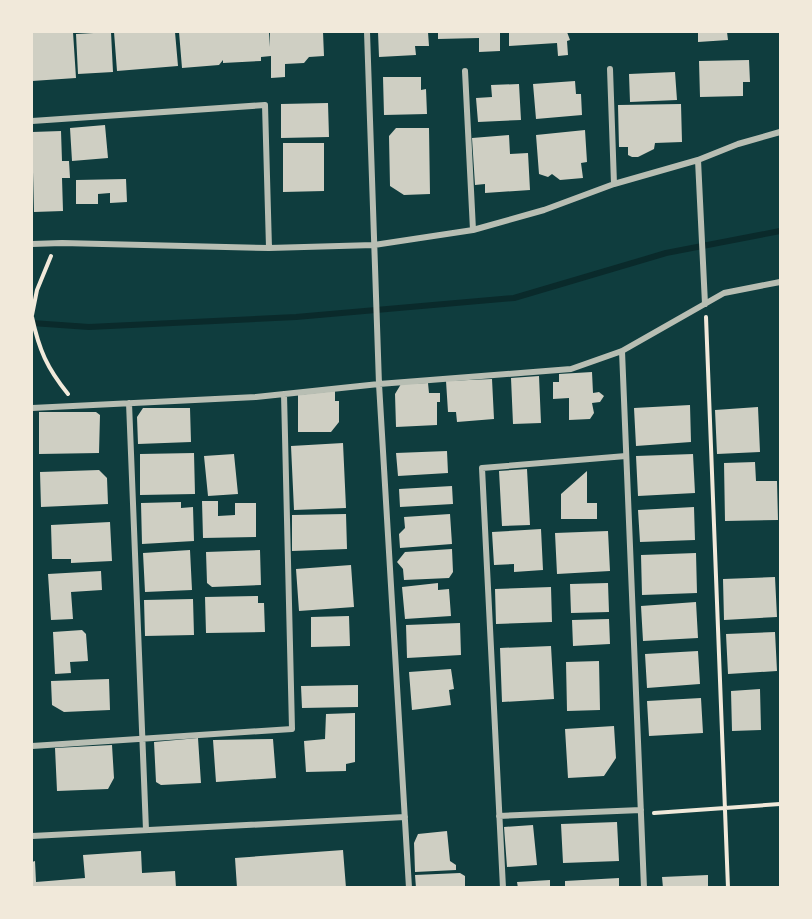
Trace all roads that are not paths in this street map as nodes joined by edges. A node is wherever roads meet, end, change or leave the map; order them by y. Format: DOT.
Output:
graph roads {
  1 [pos="367,32"];
  2 [pos="610,69"];
  3 [pos="465,71"];
  4 [pos="32,121"];
  5 [pos="780,132"];
  6 [pos="698,160"];
  7 [pos="614,183"];
  8 [pos="473,230"];
  9 [pos="32,244"];
  10 [pos="374,245"];
  11 [pos="269,248"];
  12 [pos="780,282"];
  13 [pos="705,304"];
  14 [pos="622,351"];
  15 [pos="379,384"];
  16 [pos="284,394"];
  17 [pos="129,403"];
  18 [pos="32,408"];
  19 [pos="626,456"];
  20 [pos="142,739"];
  21 [pos="32,746"];
  22 [pos="641,812"];
  23 [pos="499,816"];
  24 [pos="405,817"];
  25 [pos="146,830"];
  26 [pos="32,836"];
  27 [pos="409,888"];
  28 [pos="503,888"];
  29 [pos="644,888"];
  1 -- 10 [label="street"];
  2 -- 7 [label="street"];
  3 -- 8 [label="street"];
  4 -- 11 [label="street"];
  5 -- 6 [label="street"];
  6 -- 7 [label="street"];
  6 -- 13 [label="street"];
  7 -- 8 [label="street"];
  8 -- 10 [label="street"];
  9 -- 11 [label="street"];
  10 -- 11 [label="street"];
  10 -- 15 [label="street"];
  12 -- 13 [label="street"];
  13 -- 14 [label="street"];
  14 -- 15 [label="street"];
  14 -- 19 [label="street"];
  15 -- 16 [label="street"];
  15 -- 24 [label="street"];
  16 -- 17 [label="street"];
  16 -- 20 [label="street"];
  17 -- 18 [label="street"];
  17 -- 20 [label="street"];
  19 -- 22 [label="street"];
  19 -- 23 [label="street"];
  20 -- 21 [label="street"];
  20 -- 25 [label="street"];
  22 -- 23 [label="street"];
  22 -- 29 [label="street"];
  23 -- 28 [label="street"];
  24 -- 25 [label="street"];
  24 -- 27 [label="street"];
  25 -- 26 [label="street"];
}
